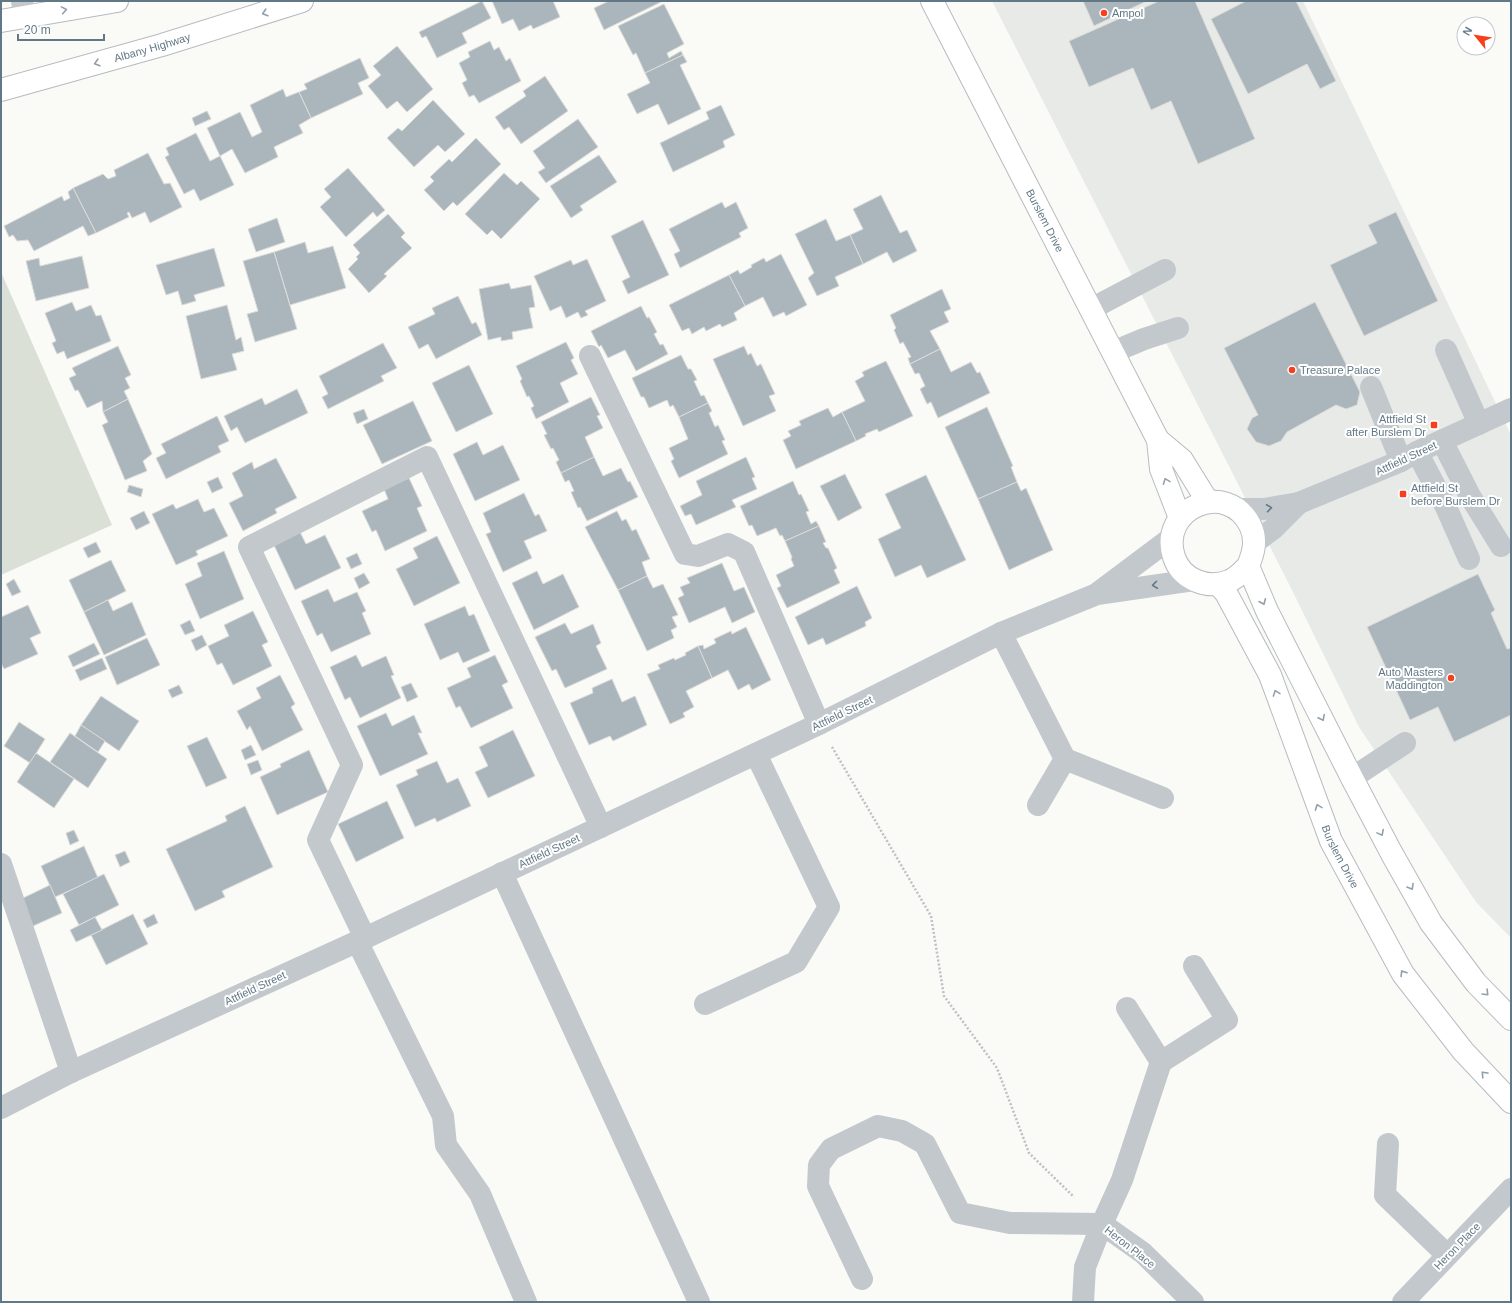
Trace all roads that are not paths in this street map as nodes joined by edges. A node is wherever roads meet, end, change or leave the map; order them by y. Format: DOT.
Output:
graph roads {
  1 [pos="117,1"];
  2 [pos="302,1"];
  3 [pos="932,1"];
  4 [pos="24,9"];
  5 [pos="1,21"];
  6 [pos="1,90"];
  7 [pos="1165,270"];
  8 [pos="1091,309"];
  9 [pos="1178,328"];
  10 [pos="1446,350"];
  11 [pos="1113,352"];
  12 [pos="590,356"];
  13 [pos="1371,387"];
  14 [pos="1511,409"];
  15 [pos="1479,424"];
  16 [pos="1158,440"];
  17 [pos="1442,441"];
  18 [pos="1409,457"];
  19 [pos="1208,502"];
  20 [pos="1299,503"];
  21 [pos="1238,509"];
  22 [pos="1180,518"];
  23 [pos="1172,538"];
  24 [pos="1254,543"];
  25 [pos="1501,546"];
  26 [pos="1469,559"];
  27 [pos="1248,566"];
  28 [pos="1194,580"];
  29 [pos="1218,584"];
  30 [pos="1097,594"];
  31 [pos="1001,633"];
  32 [pos="819,724"];
  33 [pos="1405,743"];
  34 [pos="756,754"];
  35 [pos="1065,759"];
  36 [pos="1352,778"];
  37 [pos="1164,798"];
  38 [pos="1038,805"];
  39 [pos="601,827"];
  40 [pos="1,864"];
  41 [pos="502,873"];
  42 [pos="361,940"];
  43 [pos="1194,966"];
  44 [pos="705,1004"];
  45 [pos="1127,1008"];
  46 [pos="1511,1019"];
  47 [pos="1162,1062"];
  48 [pos="71,1072"];
  49 [pos="1511,1102"];
  50 [pos="1,1108"];
  51 [pos="1388,1144"];
  52 [pos="1511,1189"];
  53 [pos="1102,1224"];
  54 [pos="1447,1255"];
  55 [pos="862,1279"];
  56 [pos="526,1302"];
  57 [pos="699,1302"];
  58 [pos="1083,1302"];
  59 [pos="1193,1302"];
  60 [pos="1403,1302"];
  4 -- 1 [label="main road, one-way"];
  2 -- 6 [label="main road, Albany Highway, one-way"];
  3 -- 8 [label="main road, Burslem Drive"];
  4 -- 5 [label="main road"];
  7 -- 8 [label="street"];
  8 -- 11 [label="main road, Burslem Drive"];
  9 -- 11 [label="street"];
  10 -- 15 [label="street"];
  11 -- 16 [label="main road, Burslem Drive"];
  12 -- 32 [label="street"];
  13 -- 18 [label="street"];
  14 -- 15 [label="street, Attfield Street"];
  15 -- 17 [label="street, Attfield Street"];
  16 -- 19 [label="main road, Burslem Drive"];
  22 -- 16 [label="main road, Burslem Drive, one-way"];
  17 -- 18 [label="street, Attfield Street"];
  17 -- 25 [label="street"];
  18 -- 20 [label="street, Attfield Street"];
  18 -- 26 [label="street"];
  19 -- 21 [label="main road"];
  19 -- 22 [label="main road"];
  21 -- 20 [label="street, Attfield Street, one-way"];
  20 -- 24 [label="street, Attfield Street"];
  21 -- 24 [label="main road"];
  22 -- 23 [label="main road"];
  23 -- 28 [label="main road"];
  23 -- 30 [label="street, Attfield Street"];
  24 -- 27 [label="main road"];
  27 -- 29 [label="main road"];
  27 -- 36 [label="main road, one-way"];
  28 -- 29 [label="main road"];
  28 -- 30 [label="street, Attfield Street, one-way"];
  49 -- 29 [label="main road, Burslem Drive, one-way"];
  30 -- 31 [label="street, Attfield Street"];
  31 -- 32 [label="street, Attfield Street"];
  31 -- 35 [label="street"];
  32 -- 34 [label="street, Attfield Street"];
  33 -- 36 [label="street"];
  34 -- 39 [label="street, Attfield Street"];
  34 -- 44 [label="street"];
  35 -- 37 [label="street"];
  35 -- 38 [label="street"];
  36 -- 46 [label="main road, one-way"];
  39 -- 41 [label="street, Attfield Street"];
  39 -- 42 [label="street"];
  40 -- 48 [label="street"];
  41 -- 42 [label="street, Attfield Street"];
  41 -- 57 [label="street"];
  42 -- 48 [label="street, Attfield Street"];
  42 -- 56 [label="street"];
  43 -- 47 [label="street"];
  45 -- 47 [label="street"];
  47 -- 53 [label="street"];
  48 -- 50 [label="street, Attfield Street"];
  51 -- 54 [label="street"];
  52 -- 54 [label="street, Heron Place"];
  53 -- 55 [label="street"];
  53 -- 58 [label="street"];
  53 -- 59 [label="street, Heron Place"];
  54 -- 60 [label="street, Heron Place"];
}
